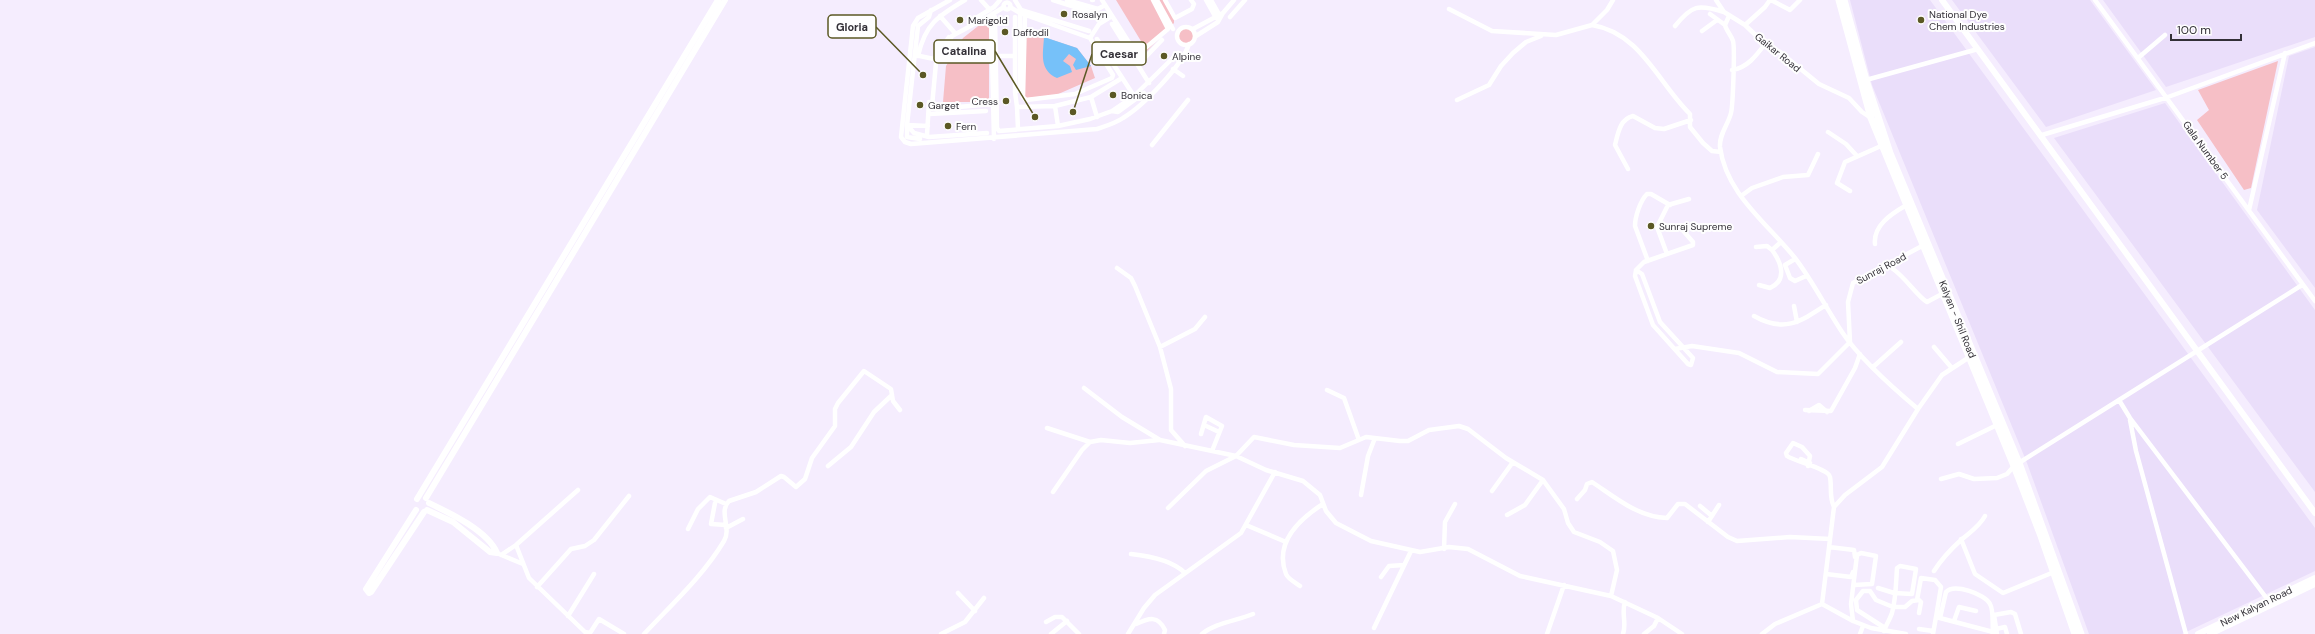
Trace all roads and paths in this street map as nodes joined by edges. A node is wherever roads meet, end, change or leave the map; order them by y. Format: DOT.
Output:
graph roads {
  1 [pos="718,0"];
  2 [pos="725,0"];
  3 [pos="950,0"];
  4 [pos="966,0"];
  5 [pos="982,0"];
  6 [pos="1000,0"];
  7 [pos="1015,0"];
  8 [pos="1053,0"];
  9 [pos="1067,0"];
  10 [pos="1102,0"];
  11 [pos="1153,0"];
  12 [pos="1158,0"];
  13 [pos="1165,0"];
  14 [pos="1191,0"];
  15 [pos="1206,0"];
  16 [pos="1211,0"];
  17 [pos="1234,0"];
  18 [pos="1246,0"];
  19 [pos="1613,0"];
  20 [pos="1716,0"];
  21 [pos="1770,0"];
  22 [pos="1800,0"];
  23 [pos="1838,0"];
  24 [pos="1844,0"];
  25 [pos="1942,0"];
  26 [pos="2095,0"];
  27 [pos="1007,1"];
  28 [pos="1105,5"];
  29 [pos="1004,7"];
  30 [pos="1010,7"];
  31 [pos="1449,9"];
  32 [pos="931,10"];
  33 [pos="1724,12"];
  34 [pos="1094,13"];
  35 [pos="992,14"];
  36 [pos="1022,14"];
  37 [pos="1710,14"];
  38 [pos="940,16"];
  39 [pos="1112,16"];
  40 [pos="1729,16"];
  41 [pos="1015,17"];
  42 [pos="1219,17"];
  43 [pos="1230,17"];
  44 [pos="1717,20"];
  45 [pos="708,22"];
  46 [pos="1112,24"];
  47 [pos="1592,25"];
  48 [pos="1725,25"];
  49 [pos="1674,26"];
  50 [pos="1745,26"];
  51 [pos="1168,29"];
  52 [pos="1193,29"];
  53 [pos="1176,30"];
  54 [pos="1088,31"];
  55 [pos="1702,31"];
  56 [pos="954,32"];
  57 [pos="1542,35"];
  58 [pos="2165,35"];
  59 [pos="1196,36"];
  60 [pos="1090,38"];
  61 [pos="1097,39"];
  62 [pos="1162,40"];
  63 [pos="2315,43"];
  64 [pos="1189,44"];
  65 [pos="1764,44"];
  66 [pos="1978,49"];
  67 [pos="1178,53"];
  68 [pos="2285,53"];
  69 [pos="916,55"];
  70 [pos="996,56"];
  71 [pos="1015,56"];
  72 [pos="2138,58"];
  73 [pos="934,59"];
  74 [pos="1138,65"];
  75 [pos="1173,69"];
  76 [pos="1732,70"];
  77 [pos="671,76"];
  78 [pos="1183,76"];
  79 [pos="1122,78"];
  80 [pos="677,80"];
  81 [pos="1866,80"];
  82 [pos="1149,83"];
  83 [pos="1015,92"];
  84 [pos="1145,94"];
  85 [pos="1134,96"];
  86 [pos="1091,97"];
  87 [pos="2168,97"];
  88 [pos="1188,100"];
  89 [pos="1457,100"];
  90 [pos="992,104"];
  91 [pos="1055,106"];
  92 [pos="1017,107"];
  93 [pos="986,111"];
  94 [pos="1112,111"];
  95 [pos="929,114"];
  96 [pos="1097,117"];
  97 [pos="1690,117"];
  98 [pos="1874,117"];
  99 [pos="907,125"];
  100 [pos="928,126"];
  101 [pos="1058,126"];
  102 [pos="1018,129"];
  103 [pos="1828,132"];
  104 [pos="987,133"];
  105 [pos="927,135"];
  106 [pos="2042,135"];
  107 [pos="994,139"];
  108 [pos="920,140"];
  109 [pos="1152,145"];
  110 [pos="1881,146"];
  111 [pos="1721,152"];
  112 [pos="1818,154"];
  113 [pos="1857,156"];
  114 [pos="1628,169"];
  115 [pos="1850,191"];
  116 [pos="1741,196"];
  117 [pos="1689,199"];
  118 [pos="1670,205"];
  119 [pos="1905,206"];
  120 [pos="2249,210"];
  121 [pos="1679,226"];
  122 [pos="1781,242"];
  123 [pos="1875,244"];
  124 [pos="1922,246"];
  125 [pos="1756,247"];
  126 [pos="1772,250"];
  127 [pos="1667,254"];
  128 [pos="1795,259"];
  129 [pos="1648,260"];
  130 [pos="1117,268"];
  131 [pos="1893,269"];
  132 [pos="1636,270"];
  133 [pos="1806,276"];
  134 [pos="1759,285"];
  135 [pos="2302,285"];
  136 [pos="1942,294"];
  137 [pos="2315,301"];
  138 [pos="1826,305"];
  139 [pos="1794,306"];
  140 [pos="1658,316"];
  141 [pos="1754,316"];
  142 [pos="1205,317"];
  143 [pos="1650,319"];
  144 [pos="1797,322"];
  145 [pos="1662,325"];
  146 [pos="1657,330"];
  147 [pos="1850,342"];
  148 [pos="1901,342"];
  149 [pos="1160,347"];
  150 [pos="1934,347"];
  151 [pos="1683,348"];
  152 [pos="1675,349"];
  153 [pos="505,350"];
  154 [pos="2196,350"];
  155 [pos="512,354"];
  156 [pos="1860,354"];
  157 [pos="1970,356"];
  158 [pos="1873,367"];
  159 [pos="1951,367"];
  160 [pos="1084,388"];
  161 [pos="1327,390"];
  162 [pos="892,395"];
  163 [pos="2119,400"];
  164 [pos="1918,409"];
  165 [pos="900,410"];
  166 [pos="1807,410"];
  167 [pos="2130,418"];
  168 [pos="1204,425"];
  169 [pos="1997,425"];
  170 [pos="1048,428"];
  171 [pos="1219,432"];
  172 [pos="1201,434"];
  173 [pos="1375,438"];
  174 [pos="1160,440"];
  175 [pos="1359,440"];
  176 [pos="1090,442"];
  177 [pos="1958,444"];
  178 [pos="1185,446"];
  179 [pos="1212,451"];
  180 [pos="1236,456"];
  181 [pos="1801,459"];
  182 [pos="1513,462"];
  183 [pos="1809,464"];
  184 [pos="2017,465"];
  185 [pos="828,466"];
  186 [pos="1275,472"];
  187 [pos="1941,479"];
  188 [pos="1543,480"];
  189 [pos="578,490"];
  190 [pos="1492,491"];
  191 [pos="1053,492"];
  192 [pos="1361,495"];
  193 [pos="629,496"];
  194 [pos="417,499"];
  195 [pos="1577,499"];
  196 [pos="427,500"];
  197 [pos="716,503"];
  198 [pos="726,504"];
  199 [pos="1323,504"];
  200 [pos="1455,504"];
  201 [pos="1700,506"];
  202 [pos="1720,506"];
  203 [pos="1168,508"];
  204 [pos="1834,508"];
  205 [pos="416,510"];
  206 [pos="425,511"];
  207 [pos="1707,512"];
  208 [pos="2315,513"];
  209 [pos="1507,515"];
  210 [pos="1712,516"];
  211 [pos="1985,516"];
  212 [pos="1703,518"];
  213 [pos="454,519"];
  214 [pos="743,519"];
  215 [pos="1708,522"];
  216 [pos="1246,525"];
  217 [pos="726,527"];
  218 [pos="688,529"];
  219 [pos="1830,539"];
  220 [pos="1961,539"];
  221 [pos="1286,542"];
  222 [pos="516,545"];
  223 [pos="1829,547"];
  224 [pos="1444,549"];
  225 [pos="1411,550"];
  226 [pos="499,554"];
  227 [pos="1131,554"];
  228 [pos="391,556"];
  229 [pos="523,564"];
  230 [pos="1404,565"];
  231 [pos="1934,571"];
  232 [pos="2054,572"];
  233 [pos="1186,573"];
  234 [pos="594,574"];
  235 [pos="1826,574"];
  236 [pos="1381,577"];
  237 [pos="2315,578"];
  238 [pos="2315,584"];
  239 [pos="1564,585"];
  240 [pos="1854,585"];
  241 [pos="1300,586"];
  242 [pos="537,587"];
  243 [pos="1878,588"];
  244 [pos="958,593"];
  245 [pos="1894,593"];
  246 [pos="1611,596"];
  247 [pos="984,598"];
  248 [pos="1917,600"];
  249 [pos="2268,600"];
  250 [pos="1625,602"];
  251 [pos="1822,604"];
  252 [pos="1893,607"];
  253 [pos="975,610"];
  254 [pos="1976,611"];
  255 [pos="1919,613"];
  256 [pos="1253,614"];
  257 [pos="568,616"];
  258 [pos="1938,617"];
  259 [pos="1658,618"];
  260 [pos="2017,620"];
  261 [pos="1067,621"];
  262 [pos="1853,621"];
  263 [pos="1954,621"];
  264 [pos="1046,622"];
  265 [pos="2010,622"];
  266 [pos="1134,624"];
  267 [pos="1863,626"];
  268 [pos="1374,628"];
  269 [pos="1885,629"];
  270 [pos="1919,629"];
  271 [pos="1995,632"];
  272 [pos="1933,633"];
  273 [pos="624,634"];
  274 [pos="644,634"];
  275 [pos="941,634"];
  276 [pos="1051,634"];
  277 [pos="1079,634"];
  278 [pos="1128,634"];
  279 [pos="1164,634"];
  280 [pos="1202,634"];
  281 [pos="1547,634"];
  282 [pos="1623,634"];
  283 [pos="1644,634"];
  284 [pos="1682,634"];
  285 [pos="1762,634"];
  286 [pos="1860,634"];
  287 [pos="1906,634"];
  288 [pos="2007,634"];
  289 [pos="2021,634"];
  290 [pos="2075,634"];
  291 [pos="2081,634"];
  292 [pos="2186,634"];
  293 [pos="2198,634"];
  294 [pos="2210,634"];
  1 -- 45 [label="street"];
  2 -- 45 [label="street"];
  3 -- 32 [label="street"];
  4 -- 38 [label="street"];
  5 -- 35 [label="street"];
  6 -- 35 [label="street"];
  7 -- 54 [label="street"];
  8 -- 34 [label="street"];
  9 -- 28 [label="street"];
  10 -- 28 [label="street"];
  11 -- 51 [label="street"];
  12 -- 53 [label="street"];
  13 -- 14 [label="street"];
  15 -- 42 [label="street"];
  16 -- 42 [label="street"];
  17 -- 42 [label="street"];
  18 -- 43 [label="street"];
  19 -- 47 [label="street"];
  20 -- 33 [label="street"];
  21 -- 22 [label="street"];
  21 -- 50 [label="street"];
  23 -- 98 [label="main road, Kalyan - Shil Road"];
  24 -- 81 [label="main road, Kalyan - Shil Road"];
  25 -- 66 [label="street"];
  26 -- 72 [label="street, Gala Number 5"];
  27 -- 29 [label="street"];
  27 -- 30 [label="street"];
  28 -- 39 [label="street"];
  29 -- 30 [label="street"];
  29 -- 35 [label="street"];
  30 -- 36 [label="street"];
  31 -- 57 [label="street"];
  32 -- 69 [label="street"];
  32 -- 108 [label="street"];
  33 -- 40 [label="street, Gaikar Road"];
  33 -- 49 [label="street"];
  35 -- 56 [label="street"];
  35 -- 70 [label="street"];
  35 -- 90 [label="street"];
  35 -- 90 [label="street"];
  36 -- 60 [label="street"];
  36 -- 60 [label="street"];
  36 -- 83 [label="street"];
  37 -- 44 [label="street"];
  38 -- 56 [label="street"];
  38 -- 69 [label="street"];
  39 -- 51 [label="street"];
  39 -- 60 [label="street"];
  40 -- 48 [label="street"];
  40 -- 50 [label="street, Gaikar Road"];
  41 -- 71 [label="street"];
  42 -- 52 [label="street"];
  42 -- 59 [label="street"];
  44 -- 48 [label="street"];
  44 -- 55 [label="street"];
  45 -- 77 [label="street"];
  45 -- 80 [label="street"];
  46 -- 74 [label="street"];
  47 -- 57 [label="street"];
  47 -- 97 [label="street"];
  48 -- 76 [label="street"];
  50 -- 65 [label="street, Gaikar Road"];
  51 -- 53 [label="street"];
  52 -- 53 [label="street"];
  52 -- 59 [label="street"];
  53 -- 64 [label="street"];
  56 -- 73 [label="street"];
  57 -- 89 [label="street"];
  58 -- 72 [label="street"];
  59 -- 64 [label="street"];
  61 -- 79 [label="street"];
  62 -- 74 [label="street"];
  63 -- 68 [label="street"];
  64 -- 75 [label="street"];
  65 -- 76 [label="street"];
  65 -- 98 [label="street, Gaikar Road"];
  66 -- 81 [label="street"];
  66 -- 106 [label="street"];
  67 -- 82 [label="street"];
  68 -- 87 [label="street"];
  68 -- 120 [label="street"];
  69 -- 73 [label="street"];
  69 -- 99 [label="street"];
  70 -- 71 [label="street"];
  70 -- 102 [label="street"];
  71 -- 83 [label="street"];
  72 -- 87 [label="street, Gala Number 5"];
  73 -- 95 [label="street"];
  74 -- 82 [label="street"];
  75 -- 78 [label="street"];
  75 -- 84 [label="street"];
  76 -- 111 [label="street"];
  77 -- 80 [label="street"];
  77 -- 153 [label="street"];
  79 -- 85 [label="street"];
  79 -- 86 [label="street"];
  80 -- 155 [label="street"];
  81 -- 98 [label="main road, Kalyan - Shil Road"];
  82 -- 85 [label="street"];
  83 -- 92 [label="street"];
  84 -- 94 [label="street"];
  84 -- 107 [label="street"];
  85 -- 94 [label="street"];
  86 -- 91 [label="street"];
  86 -- 96 [label="street"];
  87 -- 106 [label="street"];
  87 -- 120 [label="street, Gala Number 5"];
  88 -- 109 [label="street"];
  90 -- 107 [label="street"];
  91 -- 92 [label="street"];
  91 -- 101 [label="street"];
  92 -- 102 [label="street"];
  93 -- 95 [label="street"];
  94 -- 96 [label="street"];
  95 -- 100 [label="street"];
  96 -- 101 [label="street"];
  97 -- 111 [label="street"];
  97 -- 114 [label="street"];
  98 -- 110 [label="main road, Kalyan - Shil Road"];
  98 -- 157 [label="main road, Kalyan - Shil Road"];
  99 -- 100 [label="street"];
  99 -- 105 [label="street"];
  99 -- 108 [label="street"];
  100 -- 105 [label="street"];
  101 -- 102 [label="street"];
  103 -- 113 [label="street"];
  104 -- 105 [label="street"];
  106 -- 154 [label="street"];
  107 -- 108 [label="street"];
  110 -- 113 [label="street"];
  110 -- 119 [label="main road, Kalyan - Shil Road"];
  111 -- 116 [label="street"];
  112 -- 116 [label="street"];
  113 -- 115 [label="street"];
  116 -- 122 [label="street"];
  117 -- 118 [label="street"];
  118 -- 127 [label="street"];
  118 -- 129 [label="street"];
  119 -- 123 [label="street"];
  119 -- 124 [label="main road, Kalyan - Shil Road"];
  120 -- 135 [label="street, Gala Number 5"];
  121 -- 127 [label="street"];
  122 -- 126 [label="street"];
  122 -- 128 [label="street"];
  124 -- 136 [label="main road, Kalyan - Shil Road"];
  124 -- 147 [label="street, Sunraj Road"];
  125 -- 126 [label="street"];
  126 -- 134 [label="street"];
  127 -- 129 [label="street"];
  128 -- 133 [label="street"];
  128 -- 133 [label="street"];
  129 -- 132 [label="street"];
  130 -- 149 [label="street"];
  131 -- 136 [label="street"];
  132 -- 140 [label="street"];
  132 -- 143 [label="street"];
  133 -- 138 [label="street"];
  135 -- 137 [label="street, Gala Number 5"];
  135 -- 154 [label="street"];
  136 -- 157 [label="main road, Kalyan - Shil Road"];
  138 -- 144 [label="street"];
  138 -- 147 [label="street"];
  139 -- 144 [label="street"];
  140 -- 143 [label="street"];
  140 -- 145 [label="street"];
  141 -- 144 [label="street"];
  142 -- 149 [label="street"];
  143 -- 146 [label="street"];
  145 -- 146 [label="street"];
  145 -- 151 [label="street"];
  146 -- 152 [label="street"];
  147 -- 151 [label="street"];
  147 -- 156 [label="street"];
  148 -- 158 [label="street"];
  149 -- 178 [label="street"];
  150 -- 159 [label="street"];
  151 -- 152 [label="street"];
  151 -- 152 [label="street"];
  153 -- 155 [label="street"];
  153 -- 194 [label="street"];
  154 -- 163 [label="street"];
  154 -- 208 [label="street"];
  155 -- 196 [label="street"];
  156 -- 158 [label="street"];
  156 -- 166 [label="street"];
  157 -- 159 [label="street"];
  157 -- 169 [label="main road, Kalyan - Shil Road"];
  157 -- 184 [label="main road, Kalyan - Shil Road"];
  158 -- 164 [label="street"];
  159 -- 164 [label="street"];
  160 -- 174 [label="street"];
  161 -- 175 [label="street"];
  162 -- 165 [label="street"];
  162 -- 185 [label="street"];
  162 -- 198 [label="street"];
  163 -- 167 [label="street"];
  163 -- 184 [label="street"];
  164 -- 204 [label="street"];
  167 -- 249 [label="street"];
  167 -- 292 [label="street"];
  168 -- 171 [label="street"];
  168 -- 171 [label="street"];
  168 -- 172 [label="street"];
  169 -- 177 [label="street"];
  169 -- 184 [label="main road, Kalyan - Shil Road"];
  170 -- 176 [label="street"];
  171 -- 179 [label="street"];
  173 -- 175 [label="street"];
  173 -- 182 [label="street"];
  173 -- 192 [label="street"];
  174 -- 176 [label="street"];
  174 -- 178 [label="street"];
  175 -- 180 [label="street"];
  176 -- 191 [label="street"];
  178 -- 179 [label="street"];
  179 -- 180 [label="street"];
  180 -- 186 [label="street"];
  180 -- 203 [label="street"];
  181 -- 183 [label="street"];
  182 -- 188 [label="street"];
  182 -- 190 [label="street"];
  183 -- 183 [label="street"];
  183 -- 204 [label="street"];
  184 -- 187 [label="street"];
  184 -- 232 [label="main road, Kalyan - Shil Road"];
  184 -- 291 [label="main road, Kalyan - Shil Road"];
  186 -- 199 [label="street"];
  186 -- 216 [label="street"];
  188 -- 209 [label="street"];
  188 -- 246 [label="street"];
  189 -- 222 [label="street"];
  193 -- 242 [label="street"];
  194 -- 196 [label="street"];
  194 -- 205 [label="street"];
  195 -- 212 [label="street"];
  196 -- 206 [label="street"];
  196 -- 213 [label="street"];
  197 -- 217 [label="street"];
  198 -- 217 [label="street"];
  198 -- 218 [label="street"];
  199 -- 221 [label="street"];
  199 -- 225 [label="street"];
  200 -- 224 [label="street"];
  201 -- 207 [label="street"];
  202 -- 210 [label="street"];
  204 -- 219 [label="street"];
  205 -- 206 [label="street"];
  205 -- 228 [label="street"];
  206 -- 213 [label="street"];
  206 -- 228 [label="street"];
  207 -- 210 [label="street"];
  207 -- 212 [label="street"];
  210 -- 215 [label="street"];
  211 -- 220 [label="street"];
  212 -- 215 [label="street"];
  213 -- 226 [label="street"];
  214 -- 217 [label="street"];
  215 -- 219 [label="street"];
  216 -- 221 [label="street"];
  216 -- 233 [label="street"];
  217 -- 274 [label="street"];
  219 -- 223 [label="street"];
  220 -- 231 [label="street"];
  220 -- 232 [label="street"];
  221 -- 241 [label="street"];
  222 -- 226 [label="street"];
  222 -- 229 [label="street"];
  223 -- 235 [label="street"];
  223 -- 235 [label="street"];
  224 -- 225 [label="street"];
  224 -- 239 [label="street"];
  225 -- 230 [label="street"];
  226 -- 229 [label="street"];
  227 -- 233 [label="street"];
  228 -- 228 [label="street"];
  229 -- 242 [label="street"];
  230 -- 236 [label="street"];
  230 -- 268 [label="street"];
  232 -- 290 [label="main road, Kalyan - Shil Road"];
  233 -- 266 [label="street"];
  234 -- 257 [label="street"];
  235 -- 251 [label="street"];
  237 -- 249 [label="street, New Kalyan Road"];
  238 -- 294 [label="street, New Kalyan Road"];
  239 -- 246 [label="street"];
  239 -- 281 [label="street"];
  240 -- 240 [label="street"];
  240 -- 262 [label="street"];
  242 -- 257 [label="street"];
  243 -- 245 [label="street"];
  244 -- 253 [label="street"];
  245 -- 245 [label="street"];
  245 -- 252 [label="street"];
  246 -- 250 [label="street"];
  247 -- 253 [label="street"];
  248 -- 252 [label="street"];
  248 -- 255 [label="street"];
  248 -- 258 [label="street"];
  249 -- 293 [label="street, New Kalyan Road"];
  250 -- 259 [label="street"];
  250 -- 282 [label="street"];
  251 -- 262 [label="street"];
  251 -- 285 [label="street"];
  252 -- 269 [label="street"];
  252 -- 269 [label="street"];
  253 -- 275 [label="street"];
  254 -- 263 [label="street"];
  256 -- 280 [label="street"];
  257 -- 273 [label="street"];
  258 -- 263 [label="street"];
  258 -- 271 [label="street"];
  258 -- 272 [label="street"];
  259 -- 283 [label="street"];
  259 -- 284 [label="street"];
  260 -- 265 [label="street"];
  260 -- 271 [label="street"];
  260 -- 289 [label="street"];
  261 -- 264 [label="street"];
  261 -- 276 [label="street"];
  261 -- 277 [label="street"];
  262 -- 267 [label="street"];
  263 -- 271 [label="street"];
  266 -- 278 [label="street"];
  266 -- 279 [label="street"];
  267 -- 269 [label="street"];
  267 -- 286 [label="street"];
  269 -- 287 [label="street"];
  270 -- 272 [label="street"];
  271 -- 288 [label="street"];
}
